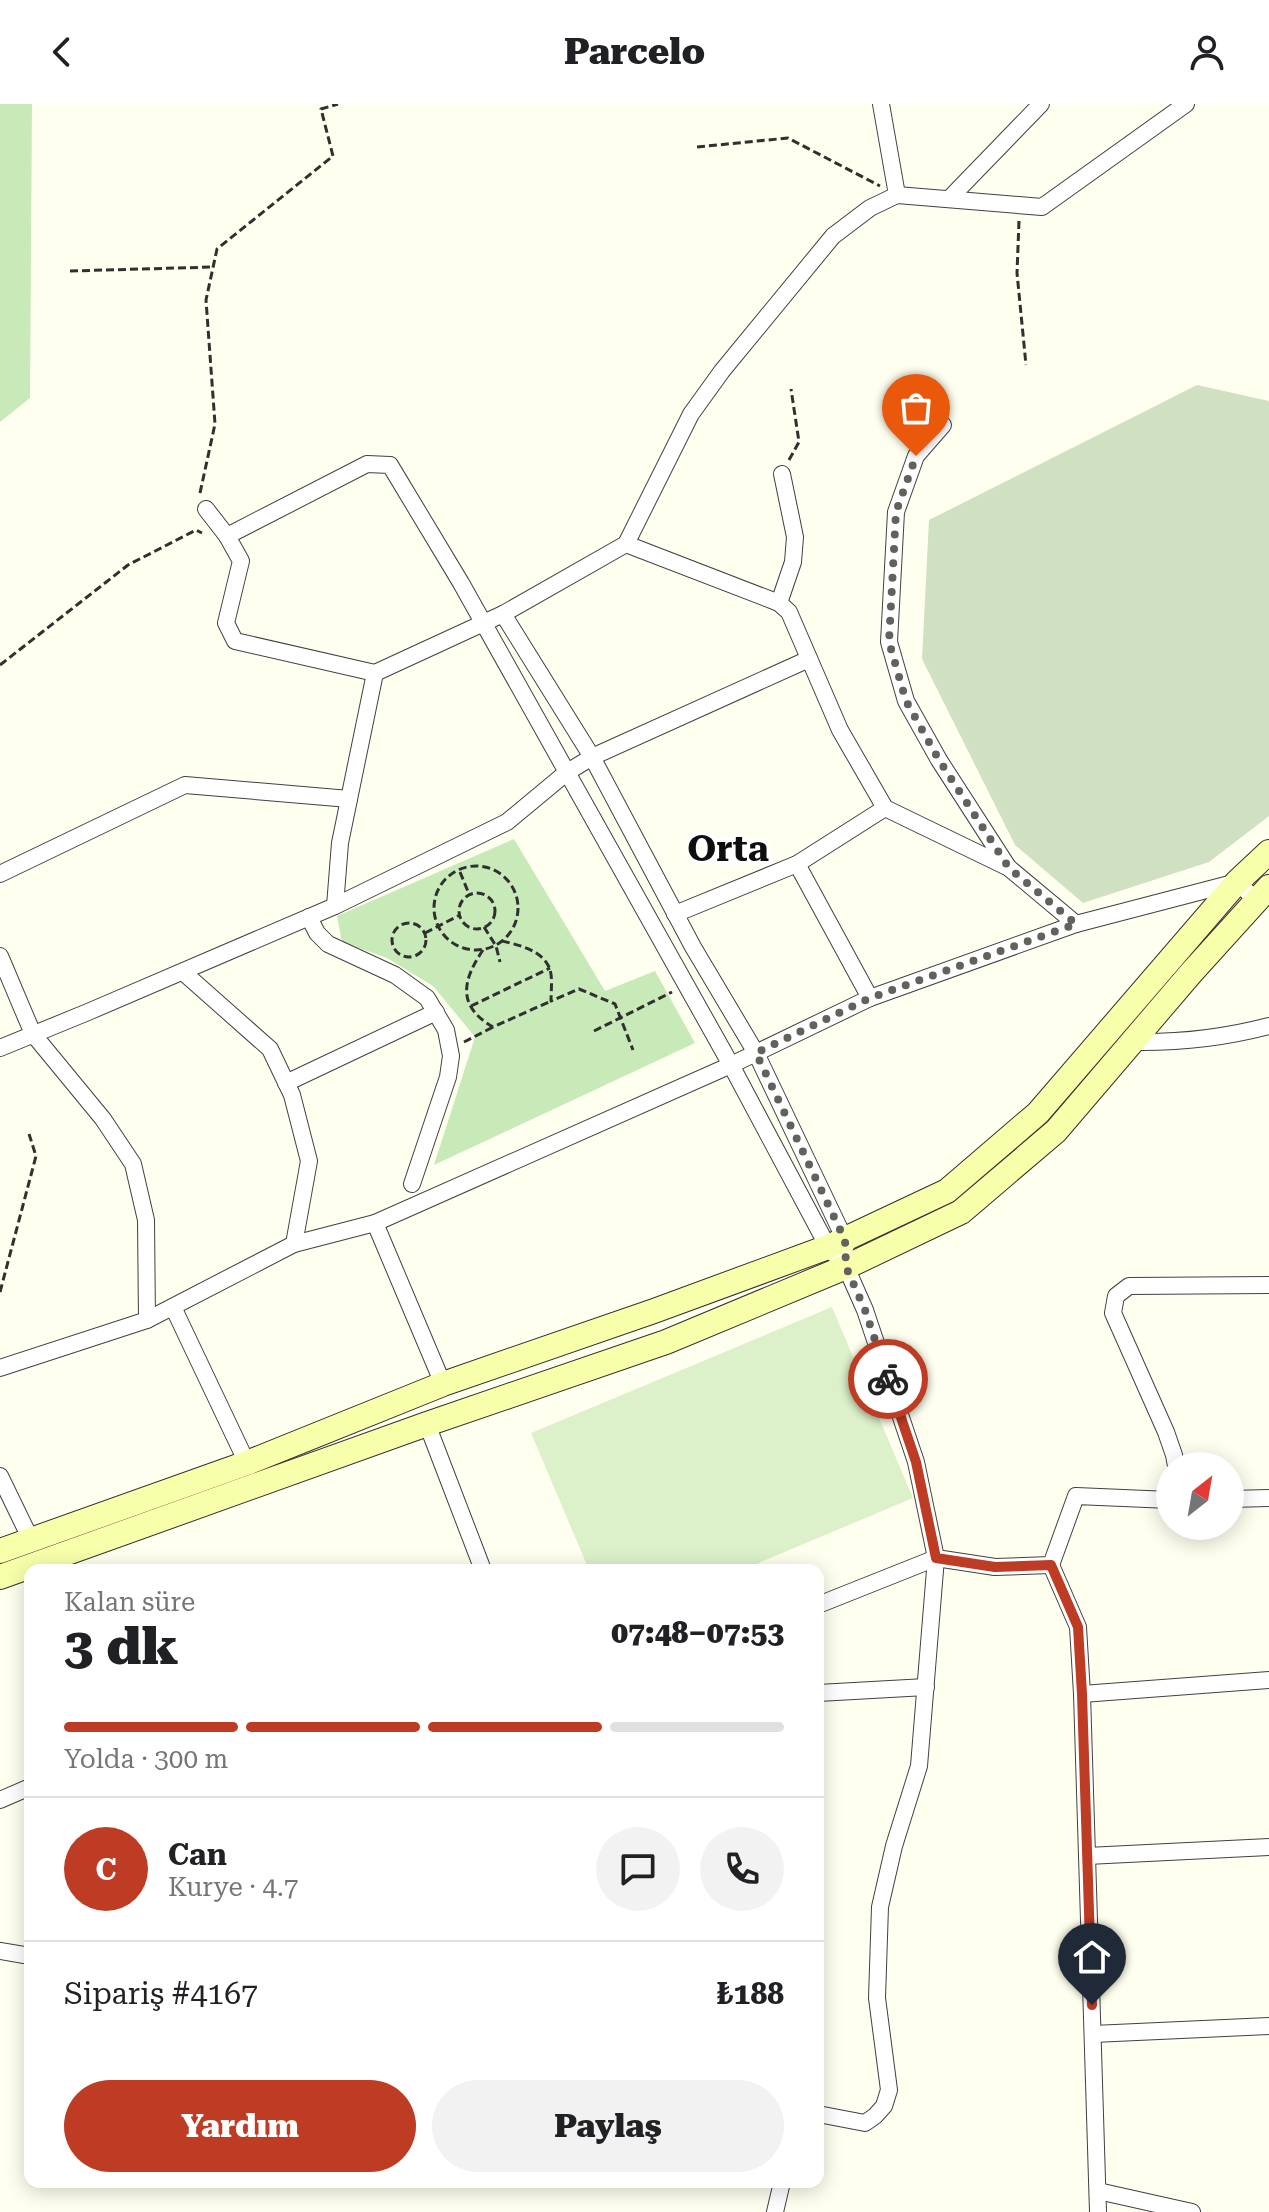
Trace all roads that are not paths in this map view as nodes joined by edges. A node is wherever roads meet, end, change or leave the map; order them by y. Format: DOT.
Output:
graph roads {
  1 [pos="881,104"];
  2 [pos="1041,104"];
  3 [pos="1180,105"];
  4 [pos="897,195"];
  5 [pos="949,199"];
  6 [pos="943,425"];
  7 [pos="782,474"];
  8 [pos="206,509"];
  9 [pos="231,542"];
  10 [pos="626,544"];
  11 [pos="779,603"];
  12 [pos="503,614"];
  13 [pos="482,622"];
  14 [pos="809,659"];
  15 [pos="375,673"];
  16 [pos="592,757"];
  17 [pos="566,773"];
  18 [pos="349,799"];
  19 [pos="885,808"];
  20 [pos="1269,852"];
  21 [pos="797,864"];
  22 [pos="1009,868"];
  23 [pos="0,874"];
  24 [pos="1237,882"];
  25 [pos="1262,894"];
  26 [pos="335,906"];
  27 [pos="675,914"];
  28 [pos="309,917"];
  29 [pos="1076,924"];
  30 [pos="0,956"];
  31 [pos="183,972"];
  32 [pos="870,998"];
  33 [pos="436,1012"];
  34 [pos="1269,1026"];
  35 [pos="33,1034"];
  36 [pos="1132,1042"];
  37 [pos="0,1048"];
  38 [pos="756,1053"];
  39 [pos="731,1065"];
  40 [pos="286,1083"];
  41 [pos="412,1184"];
  42 [pos="375,1223"];
  43 [pos="837,1243"];
  44 [pos="294,1244"];
  45 [pos="846,1267"];
  46 [pos="1269,1285"];
  47 [pos="173,1307"];
  48 [pos="147,1320"];
  49 [pos="0,1368"];
  50 [pos="443,1384"];
  51 [pos="427,1424"];
  52 [pos="1173,1452"];
  53 [pos="247,1463"];
  54 [pos="0,1476"];
  55 [pos="1269,1498"];
  56 [pos="1156,1499"];
  57 [pos="1244,1499"];
  58 [pos="0,1551"];
  59 [pos="39,1557"];
  60 [pos="936,1558"];
  61 [pos="481,1564"];
  62 [pos="24,1565"];
  63 [pos="1051,1565"];
  64 [pos="0,1577"];
  65 [pos="824,1603"];
  66 [pos="1269,1680"];
  67 [pos="926,1687"];
  68 [pos="824,1693"];
  69 [pos="1082,1694"];
  70 [pos="24,1790"];
  71 [pos="0,1800"];
  72 [pos="1269,1847"];
  73 [pos="1087,1856"];
  74 [pos="0,1951"];
  75 [pos="24,1955"];
  76 [pos="1269,2026"];
  77 [pos="1093,2034"];
  78 [pos="824,2115"];
  79 [pos="781,2188"];
  80 [pos="1098,2191"];
  81 [pos="775,2212"];
  82 [pos="1098,2212"];
  83 [pos="1192,2212"];
  1 -- 4 [label="street"];
  2 -- 5 [label="street"];
  3 -- 5 [label="street"];
  4 -- 5 [label="street"];
  4 -- 10 [label="street"];
  6 -- 22 [label="street"];
  7 -- 11 [label="street"];
  8 -- 9 [label="street"];
  9 -- 13 [label="street"];
  9 -- 15 [label="street"];
  10 -- 11 [label="street"];
  10 -- 12 [label="street"];
  11 -- 14 [label="street"];
  12 -- 13 [label="street"];
  12 -- 16 [label="street"];
  13 -- 15 [label="street"];
  13 -- 17 [label="street"];
  14 -- 16 [label="street"];
  14 -- 19 [label="street"];
  15 -- 18 [label="street"];
  16 -- 17 [label="street"];
  16 -- 27 [label="street"];
  17 -- 26 [label="street"];
  17 -- 39 [label="street"];
  18 -- 23 [label="street"];
  18 -- 26 [label="street"];
  19 -- 21 [label="street"];
  19 -- 22 [label="street"];
  20 -- 24 [label="street"];
  21 -- 27 [label="street"];
  21 -- 32 [label="street"];
  22 -- 29 [label="street"];
  24 -- 25 [label="street"];
  24 -- 29 [label="street"];
  24 -- 43 [label="street"];
  25 -- 36 [label="street"];
  26 -- 28 [label="street"];
  27 -- 38 [label="street"];
  28 -- 31 [label="street"];
  28 -- 33 [label="street"];
  29 -- 32 [label="street"];
  30 -- 35 [label="street"];
  31 -- 35 [label="street"];
  31 -- 40 [label="street"];
  32 -- 38 [label="street"];
  33 -- 40 [label="street"];
  33 -- 41 [label="street"];
  34 -- 36 [label="street"];
  35 -- 37 [label="street"];
  35 -- 48 [label="street"];
  36 -- 45 [label="street"];
  38 -- 39 [label="street"];
  38 -- 43 [label="street"];
  39 -- 42 [label="street"];
  39 -- 43 [label="street"];
  40 -- 44 [label="street"];
  42 -- 44 [label="street"];
  42 -- 50 [label="street"];
  43 -- 45 [label="street"];
  43 -- 50 [label="street"];
  44 -- 47 [label="street"];
  45 -- 51 [label="street"];
  45 -- 60 [label="street"];
  46 -- 52 [label="street"];
  47 -- 48 [label="street"];
  47 -- 53 [label="street"];
  48 -- 49 [label="street"];
  50 -- 53 [label="street"];
  51 -- 59 [label="street"];
  51 -- 61 [label="street"];
  53 -- 59 [label="street"];
  54 -- 59 [label="street"];
  55 -- 57 [label="street"];
  56 -- 63 [label="street"];
  58 -- 59 [label="street"];
  60 -- 63 [label="street"];
  60 -- 65 [label="street"];
  60 -- 67 [label="street"];
  62 -- 64 [label="street"];
  63 -- 69 [label="street"];
  66 -- 69 [label="street"];
  67 -- 68 [label="street"];
  67 -- 78 [label="street"];
  69 -- 73 [label="street"];
  70 -- 71 [label="street"];
  72 -- 73 [label="street"];
  73 -- 77 [label="street"];
  74 -- 75 [label="street"];
  76 -- 77 [label="street"];
  77 -- 80 [label="street"];
  79 -- 81 [label="street"];
  80 -- 82 [label="street"];
  80 -- 83 [label="street"];
}
